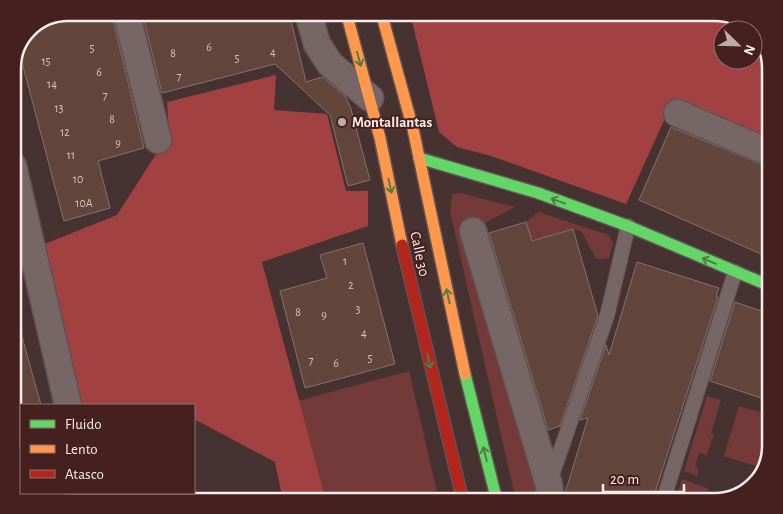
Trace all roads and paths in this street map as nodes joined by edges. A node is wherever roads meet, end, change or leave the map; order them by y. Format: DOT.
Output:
graph roads {
  1 [pos="128,21"];
  2 [pos="311,21"];
  3 [pos="349,21"];
  4 [pos="383,21"];
  5 [pos="370,98"];
  6 [pos="677,113"];
  7 [pos="158,140"];
  8 [pos="762,149"];
  9 [pos="419,158"];
  10 [pos="21,203"];
  11 [pos="628,226"];
  12 [pos="473,231"];
  13 [pos="735,272"];
  14 [pos="762,283"];
  15 [pos="68,404"];
  16 [pos="461,493"];
  17 [pos="495,493"];
  18 [pos="550,493"];
  19 [pos="666,493"];
  1 -- 7 [label="street"];
  2 -- 5 [label="street"];
  3 -- 5 [label="main road, Calle 30, one-way"];
  4 -- 9 [label="main road, Calle 30"];
  5 -- 16 [label="main road, Calle 30, one-way"];
  6 -- 8 [label="street"];
  11 -- 9 [label="main road, one-way"];
  17 -- 9 [label="main road, Calle 30, one-way"];
  10 -- 15 [label="street"];
  13 -- 11 [label="main road, one-way"];
  11 -- 18 [label="lane"];
  12 -- 18 [label="street"];
  13 -- 14 [label="main road"];
  13 -- 19 [label="lane"];
}
